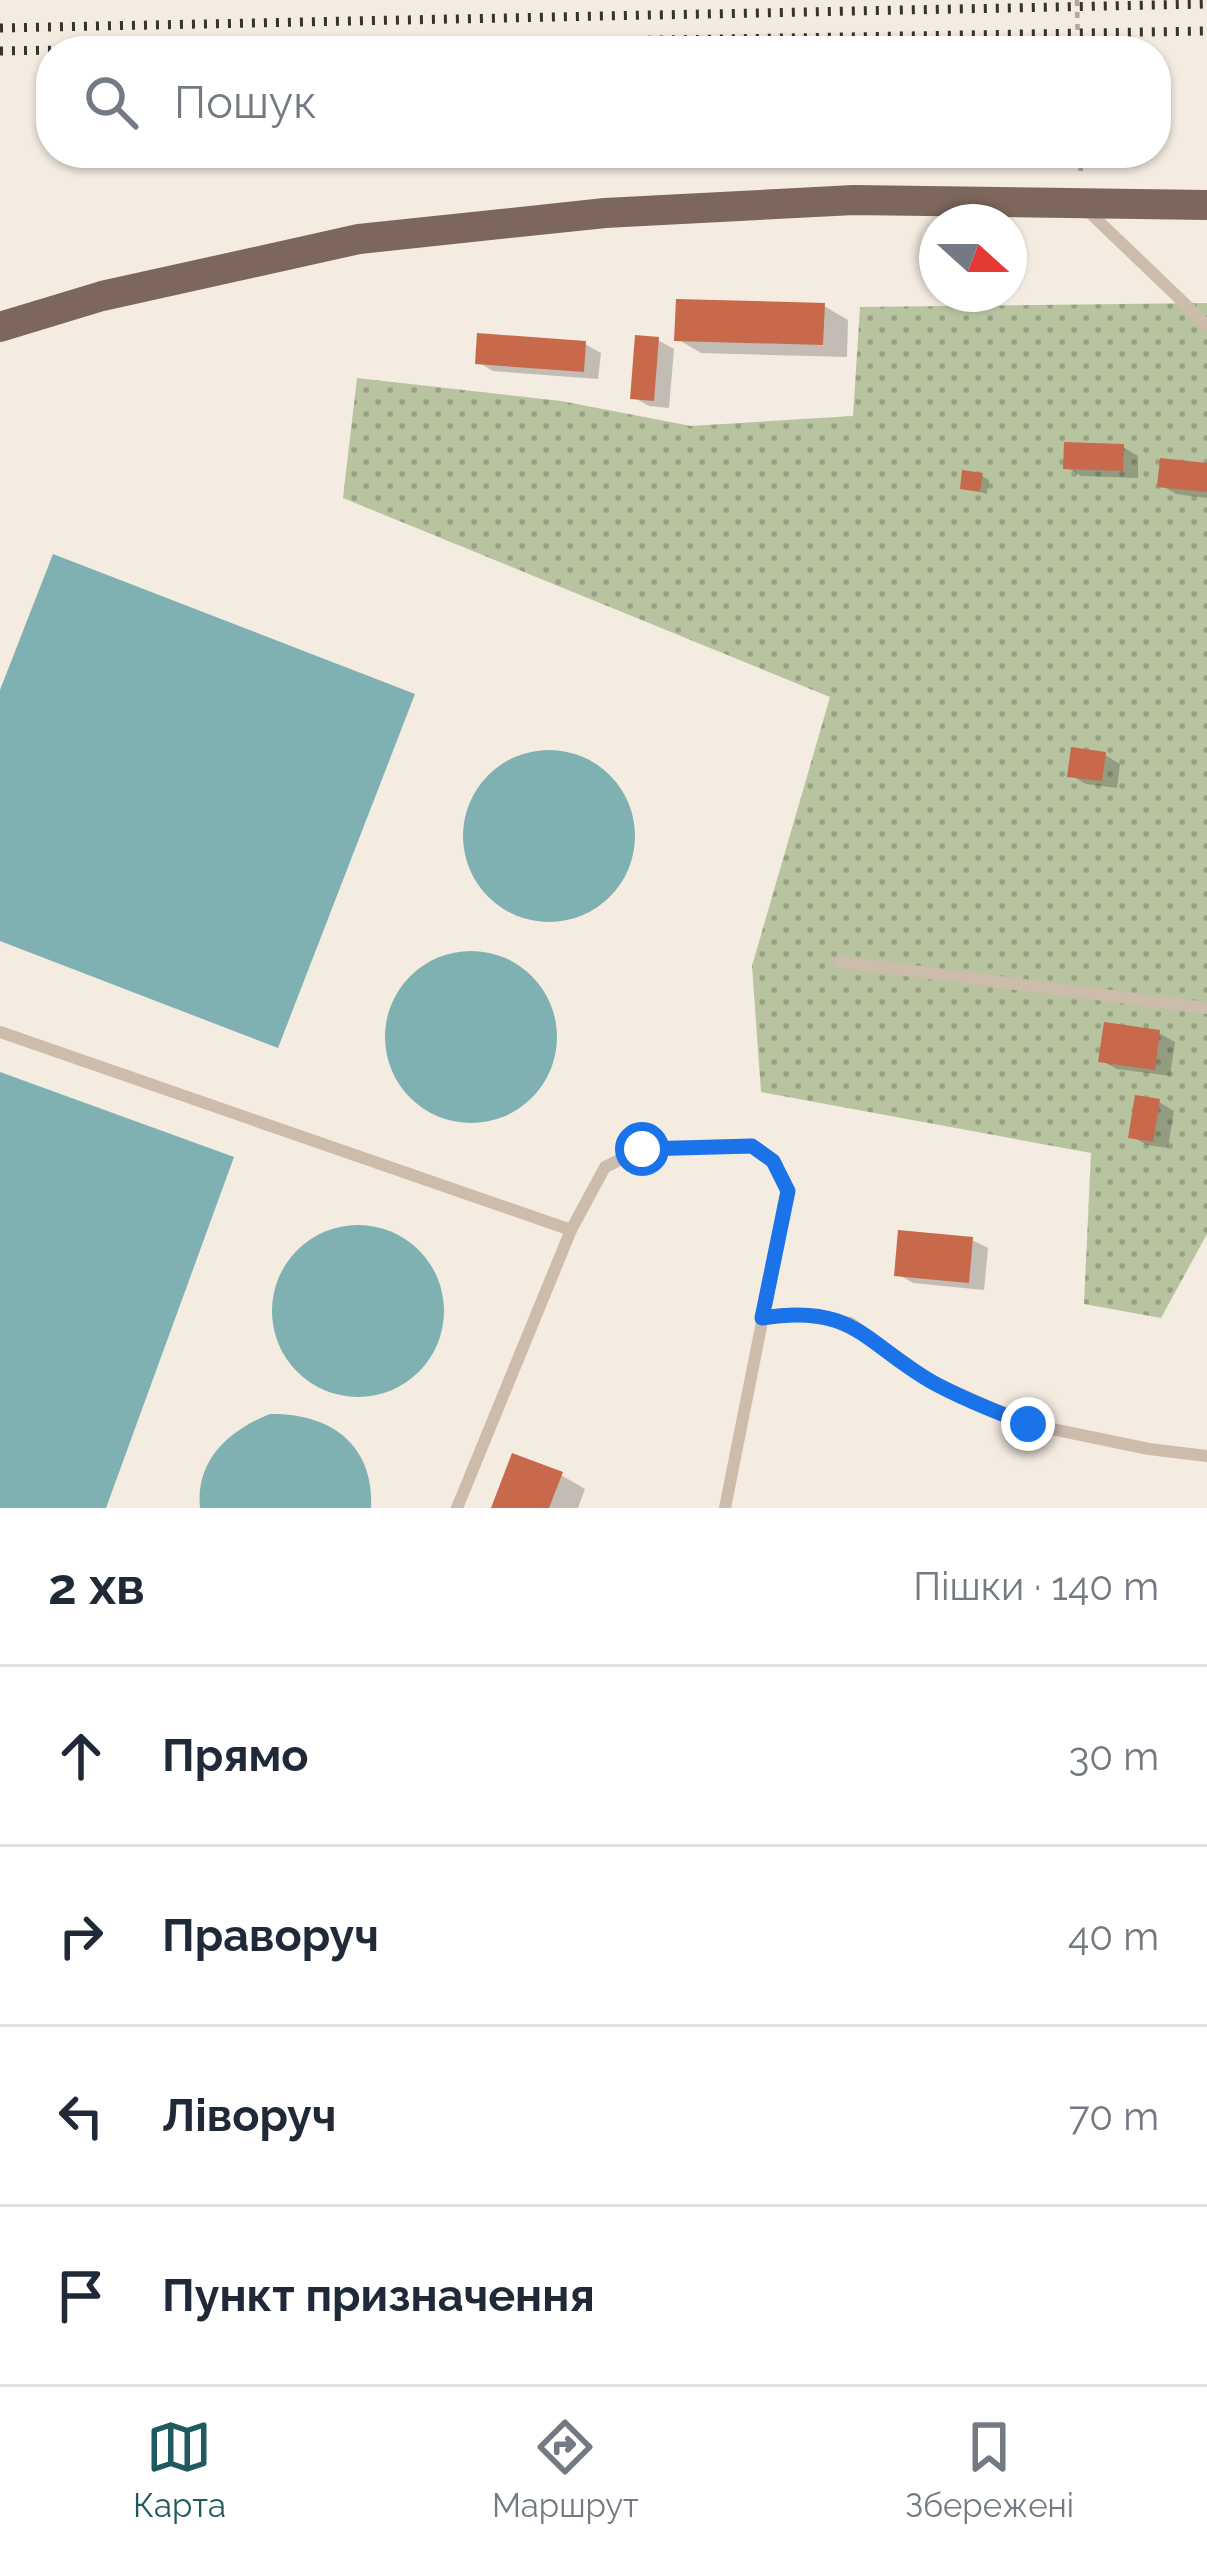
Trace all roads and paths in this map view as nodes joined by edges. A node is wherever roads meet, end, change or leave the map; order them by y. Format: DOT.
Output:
graph roads {
  1 [pos="1077,0"];
  2 [pos="1078,36"];
  3 [pos="1082,205"];
  4 [pos="1207,205"];
  5 [pos="1207,325"];
  6 [pos="0,328"];
  7 [pos="840,962"];
  8 [pos="1207,1008"];
  9 [pos="0,1032"];
  10 [pos="571,1230"];
  11 [pos="762,1318"];
  12 [pos="1207,1456"];
  13 [pos="457,1508"];
  14 [pos="724,1508"];
  1 -- 2 [label="path"];
  3 -- 4 [label="main road"];
  3 -- 5 [label="lane"];
  3 -- 6 [label="main road"];
  7 -- 8 [label="lane"];
  9 -- 10 [label="lane"];
  10 -- 11 [label="lane"];
  10 -- 13 [label="lane"];
  11 -- 12 [label="lane"];
  11 -- 14 [label="lane"];
}
